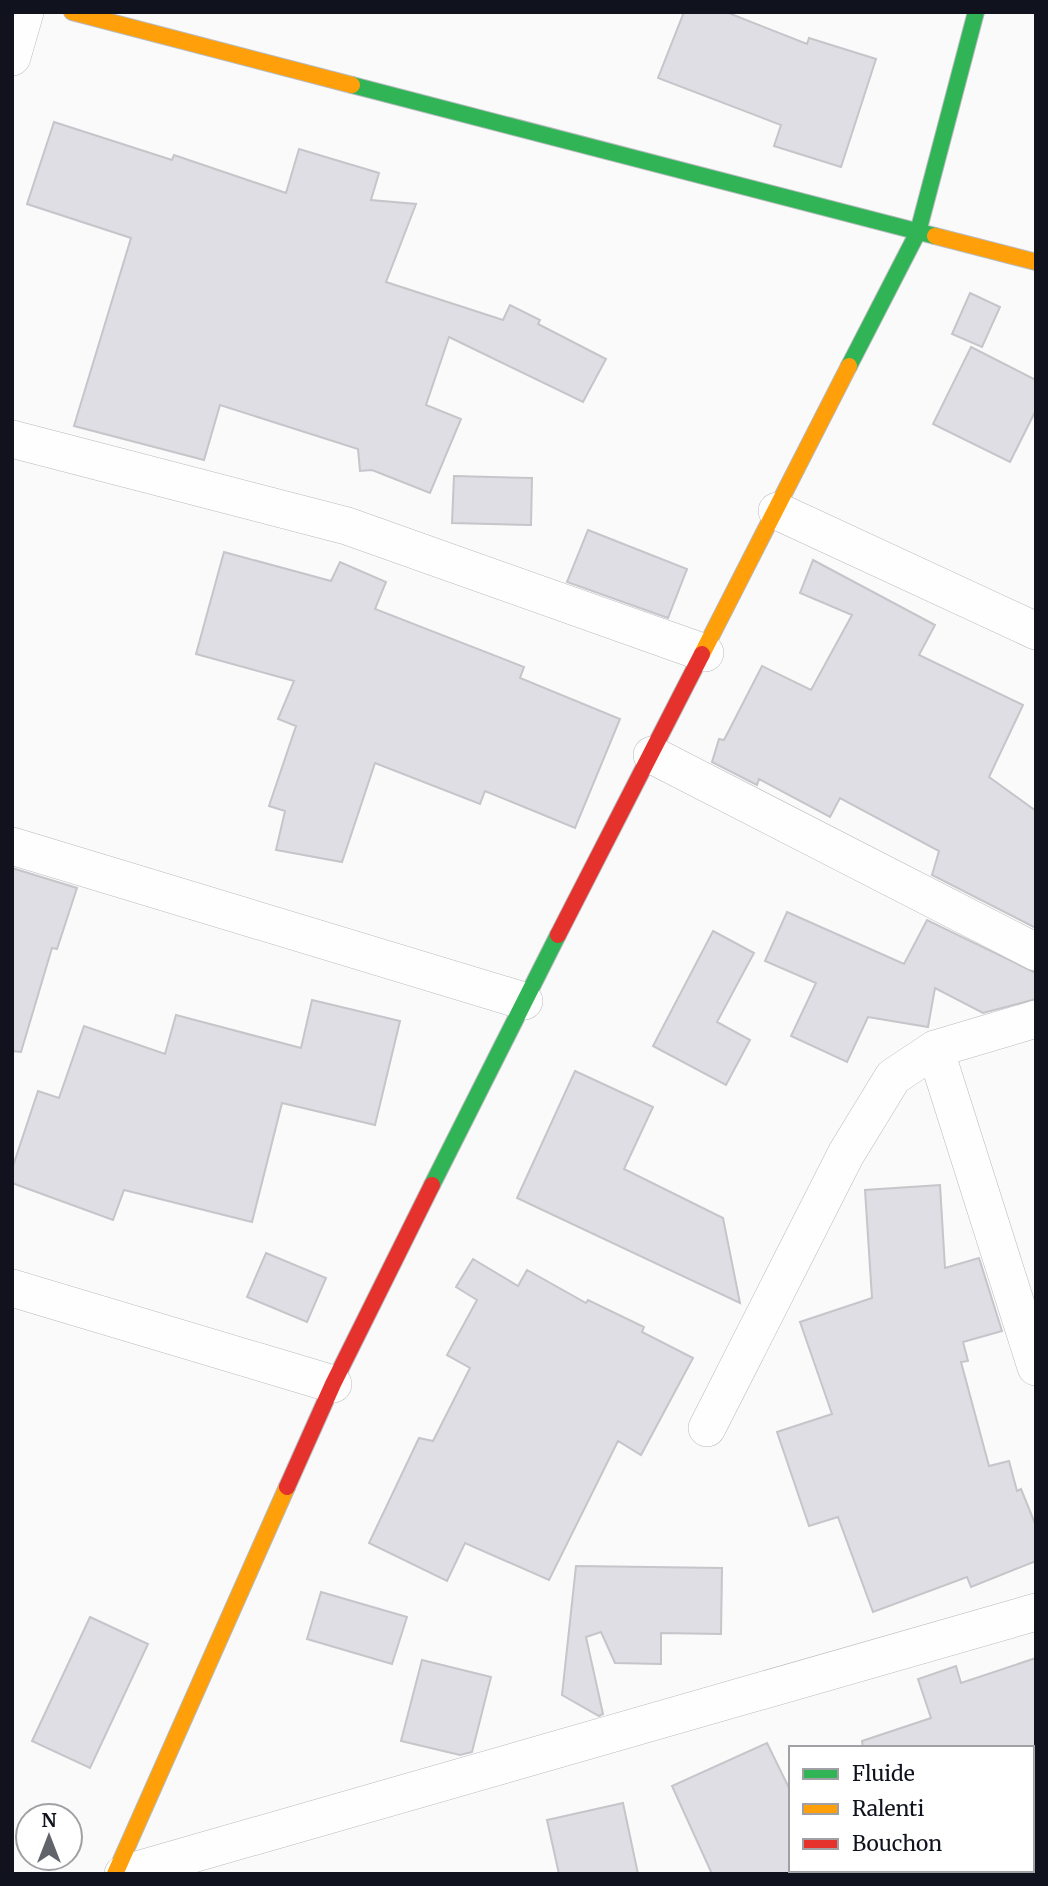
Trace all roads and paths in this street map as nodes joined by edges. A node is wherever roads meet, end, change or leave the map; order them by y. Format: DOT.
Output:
graph roads {
  1 [pos="25,12"];
  2 [pos="72,12"];
  3 [pos="976,12"];
  4 [pos="12,57"];
  5 [pos="918,232"];
  6 [pos="1036,262"];
  7 [pos="12,439"];
  8 [pos="777,511"];
  9 [pos="1036,631"];
  10 [pos="705,653"];
  11 [pos="652,755"];
  12 [pos="12,846"];
  13 [pos="1036,951"];
  14 [pos="524,1001"];
  15 [pos="1036,1019"];
  16 [pos="935,1049"];
  17 [pos="12,1289"];
  18 [pos="1028,1314"];
  19 [pos="1036,1367"];
  20 [pos="332,1384"];
  21 [pos="707,1428"];
  22 [pos="1036,1612"];
  23 [pos="116,1874"];
  24 [pos="123,1874"];
  1 -- 4 [label="street"];
  2 -- 5 [label="street"];
  3 -- 5 [label="street"];
  5 -- 6 [label="street"];
  5 -- 8 [label="street"];
  7 -- 10 [label="street"];
  8 -- 9 [label="street"];
  8 -- 10 [label="street"];
  10 -- 11 [label="street"];
  11 -- 13 [label="street"];
  11 -- 14 [label="street"];
  12 -- 14 [label="street"];
  14 -- 20 [label="street"];
  15 -- 16 [label="street"];
  16 -- 18 [label="street"];
  16 -- 21 [label="street"];
  17 -- 20 [label="street"];
  18 -- 19 [label="street"];
  20 -- 23 [label="street"];
  22 -- 24 [label="street"];
}
